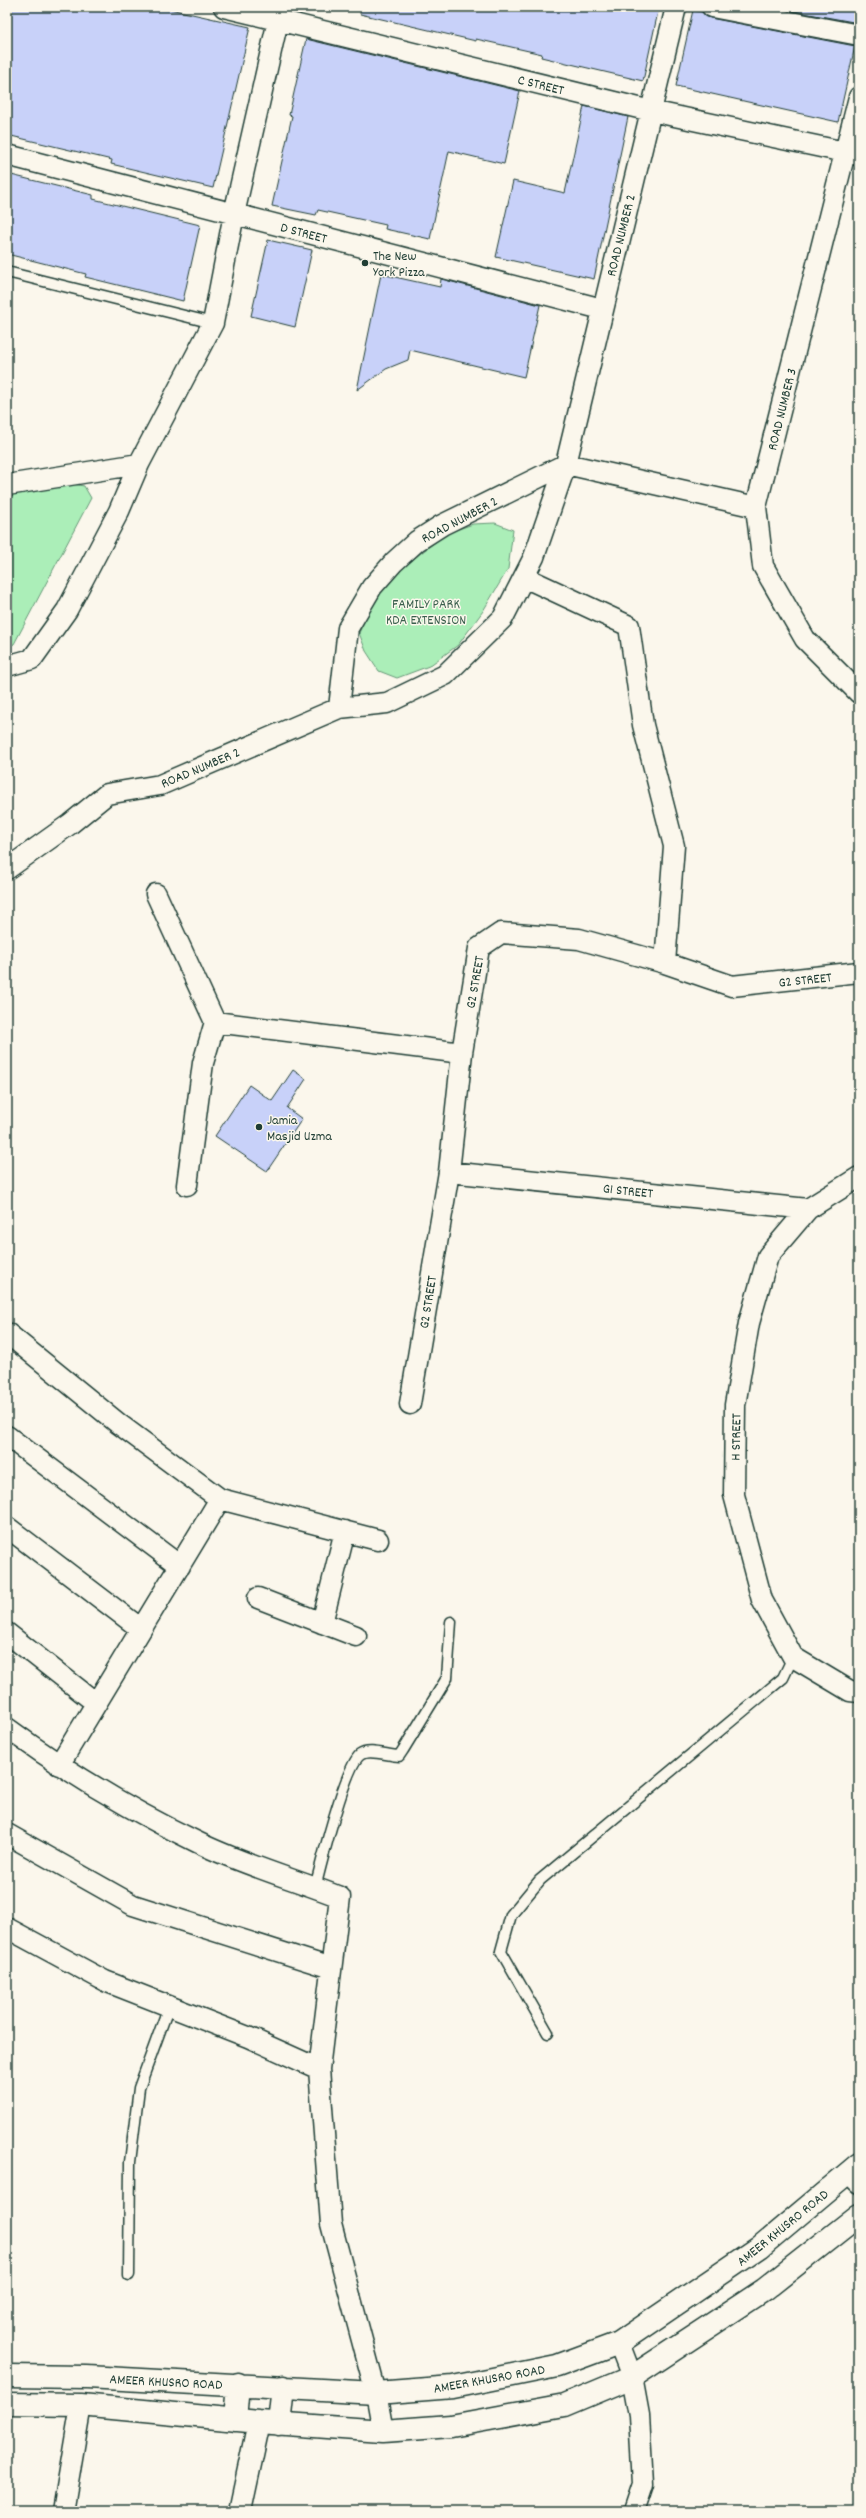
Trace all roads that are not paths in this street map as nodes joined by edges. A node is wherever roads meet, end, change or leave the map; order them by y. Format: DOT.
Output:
graph roads {
  1 [pos="224,7"];
  2 [pos="676,7"];
  3 [pos="712,7"];
  4 [pos="280,14"];
  5 [pos="859,35"];
  6 [pos="859,96"];
  7 [pos="651,111"];
  8 [pos="853,154"];
  9 [pos="7,155"];
  10 [pos="234,214"];
  11 [pos="7,272"];
  12 [pos="602,309"];
  13 [pos="213,323"];
  14 [pos="139,464"];
  15 [pos="566,464"];
  16 [pos="7,484"];
  17 [pos="756,507"];
  18 [pos="524,577"];
  19 [pos="7,666"];
  20 [pos="859,693"];
  21 [pos="339,708"];
  22 [pos="7,869"];
  23 [pos="156,894"];
  24 [pos="665,963"];
  25 [pos="858,975"];
  26 [pos="215,1022"];
  27 [pos="462,1053"];
  28 [pos="449,1172"];
  29 [pos="859,1177"];
  30 [pos="187,1185"];
  31 [pos="808,1209"];
  32 [pos="7,1333"];
  33 [pos="410,1404"];
  34 [pos="7,1436"];
  35 [pos="220,1499"];
  36 [pos="7,1527"];
  37 [pos="345,1531"];
  38 [pos="378,1540"];
  39 [pos="180,1566"];
  40 [pos="258,1598"];
  41 [pos="451,1622"];
  42 [pos="322,1623"];
  43 [pos="141,1629"];
  44 [pos="7,1633"];
  45 [pos="356,1636"];
  46 [pos="793,1657"];
  47 [pos="859,1692"];
  48 [pos="96,1703"];
  49 [pos="7,1728"];
  50 [pos="59,1765"];
  51 [pos="7,1834"];
  52 [pos="315,1888"];
  53 [pos="7,1928"];
  54 [pos="332,1968"];
  55 [pos="169,2006"];
  56 [pos="548,2033"];
  57 [pos="319,2069"];
  58 [pos="855,2174"];
  59 [pos="859,2215"];
  60 [pos="130,2275"];
  61 [pos="619,2343"];
  62 [pos="7,2376"];
  63 [pos="632,2377"];
  64 [pos="238,2384"];
  65 [pos="283,2387"];
  66 [pos="376,2393"];
  67 [pos="7,2404"];
  68 [pos="81,2405"];
  69 [pos="235,2420"];
  70 [pos="269,2423"];
  71 [pos="383,2431"];
  72 [pos="63,2511"];
  73 [pos="240,2511"];
  74 [pos="634,2511"];
  1 -- 4 [label="street, C STREET"];
  2 -- 7 [label="street, ROAD NUMBER 2"];
  3 -- 5 [label="street"];
  4 -- 7 [label="street, C STREET"];
  4 -- 10 [label="street"];
  6 -- 8 [label="street, ROAD NUMBER 3"];
  7 -- 8 [label="street, C STREET"];
  7 -- 12 [label="street, ROAD NUMBER 2"];
  8 -- 17 [label="street, ROAD NUMBER 3"];
  9 -- 10 [label="street, D STREET"];
  10 -- 12 [label="street, D STREET"];
  10 -- 13 [label="street"];
  11 -- 13 [label="lane"];
  12 -- 15 [label="street, ROAD NUMBER 2"];
  13 -- 14 [label="street"];
  14 -- 16 [label="street"];
  14 -- 19 [label="street"];
  15 -- 17 [label="street"];
  15 -- 18 [label="street, ROAD NUMBER 2"];
  15 -- 21 [label="street, ROAD NUMBER 2"];
  17 -- 20 [label="street, ROAD NUMBER 3"];
  18 -- 21 [label="street, ROAD NUMBER 2"];
  18 -- 24 [label="street"];
  21 -- 22 [label="street, ROAD NUMBER 2"];
  23 -- 26 [label="street"];
  24 -- 25 [label="street, G2 STREET"];
  24 -- 27 [label="street, G2 STREET"];
  26 -- 27 [label="street"];
  26 -- 30 [label="street"];
  27 -- 28 [label="street, G2 STREET"];
  28 -- 31 [label="street, G1 STREET"];
  28 -- 33 [label="street, G2 STREET"];
  29 -- 31 [label="street, H STREET"];
  31 -- 46 [label="street, H STREET"];
  32 -- 35 [label="street"];
  34 -- 39 [label="street"];
  35 -- 37 [label="street"];
  35 -- 39 [label="street"];
  36 -- 43 [label="street"];
  37 -- 38 [label="street"];
  37 -- 42 [label="street"];
  39 -- 43 [label="street"];
  40 -- 42 [label="street"];
  41 -- 52 [label="lane"];
  42 -- 45 [label="street"];
  43 -- 48 [label="street"];
  44 -- 48 [label="street"];
  46 -- 47 [label="street"];
  46 -- 56 [label="lane"];
  48 -- 50 [label="street"];
  49 -- 50 [label="street"];
  50 -- 52 [label="street"];
  51 -- 54 [label="street"];
  52 -- 54 [label="street"];
  53 -- 55 [label="street"];
  54 -- 57 [label="street"];
  55 -- 57 [label="street"];
  55 -- 60 [label="lane"];
  57 -- 66 [label="street"];
  58 -- 61 [label="main road, AMEER KHUSRO ROAD"];
  59 -- 63 [label="main road"];
  61 -- 63 [label="street"];
  61 -- 66 [label="main road, AMEER KHUSRO ROAD"];
  62 -- 64 [label="main road, AMEER KHUSRO ROAD"];
  63 -- 71 [label="main road"];
  63 -- 74 [label="street"];
  64 -- 65 [label="main road, AMEER KHUSRO ROAD"];
  64 -- 69 [label="main road"];
  65 -- 66 [label="main road, AMEER KHUSRO ROAD"];
  65 -- 70 [label="main road"];
  66 -- 71 [label="street"];
  67 -- 68 [label="main road"];
  68 -- 69 [label="main road"];
  68 -- 72 [label="street"];
  69 -- 70 [label="main road"];
  70 -- 71 [label="main road"];
  70 -- 73 [label="main road"];
}
